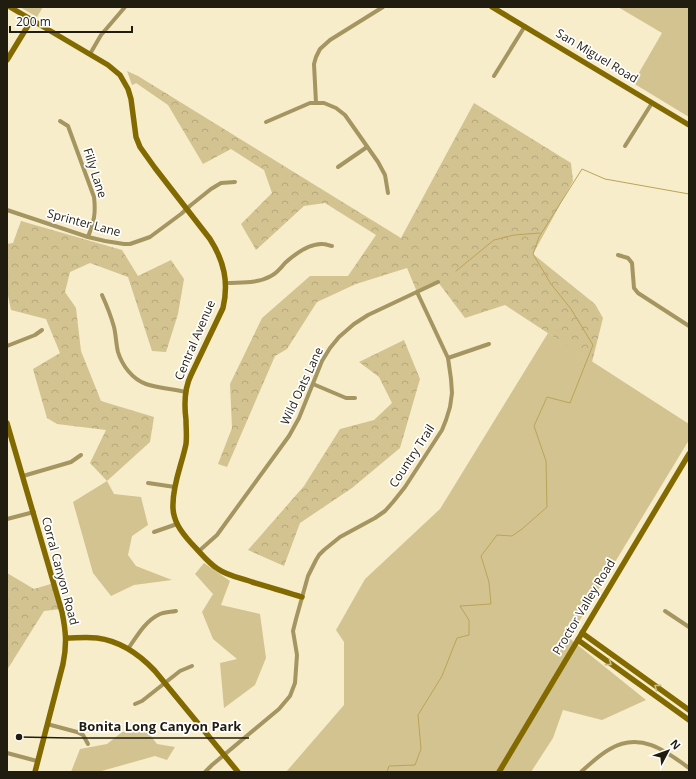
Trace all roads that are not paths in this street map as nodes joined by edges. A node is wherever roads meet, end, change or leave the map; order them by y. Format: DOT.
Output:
graph roads {
  1 [pos="10,7"];
  2 [pos="125,7"];
  3 [pos="383,7"];
  4 [pos="492,7"];
  5 [pos="32,19"];
  6 [pos="525,26"];
  7 [pos="90,54"];
  8 [pos="7,60"];
  9 [pos="494,76"];
  10 [pos="652,102"];
  11 [pos="316,103"];
  12 [pos="60,121"];
  13 [pos="266,122"];
  14 [pos="689,125"];
  15 [pos="625,146"];
  16 [pos="367,147"];
  17 [pos="338,167"];
  18 [pos="235,182"];
  19 [pos="388,193"];
  20 [pos="187,209"];
  21 [pos="7,210"];
  22 [pos="88,237"];
  23 [pos="332,246"];
  24 [pos="618,255"];
  25 [pos="438,282"];
  26 [pos="226,283"];
  27 [pos="418,292"];
  28 [pos="102,295"];
  29 [pos="689,326"];
  30 [pos="42,330"];
  31 [pos="488,344"];
  32 [pos="7,346"];
  33 [pos="448,358"];
  34 [pos="313,384"];
  35 [pos="185,392"];
  36 [pos="355,398"];
  37 [pos="7,423"];
  38 [pos="9,438"];
  39 [pos="689,454"];
  40 [pos="81,455"];
  41 [pos="23,476"];
  42 [pos="148,483"];
  43 [pos="175,487"];
  44 [pos="34,512"];
  45 [pos="7,520"];
  46 [pos="176,524"];
  47 [pos="154,532"];
  48 [pos="199,551"];
  49 [pos="302,597"];
  50 [pos="665,610"];
  51 [pos="176,611"];
  52 [pos="689,627"];
  53 [pos="582,633"];
  54 [pos="66,638"];
  55 [pos="578,640"];
  56 [pos="128,649"];
  57 [pos="192,666"];
  58 [pos="165,683"];
  59 [pos="135,704"];
  60 [pos="689,710"];
  61 [pos="689,720"];
  62 [pos="47,724"];
  63 [pos="88,744"];
  64 [pos="7,753"];
  65 [pos="224,756"];
  66 [pos="37,761"];
  67 [pos="689,768"];
  68 [pos="34,772"];
  69 [pos="205,772"];
  70 [pos="238,772"];
  71 [pos="499,772"];
  72 [pos="581,772"];
  1 -- 5 [label="street, Central Avenue"];
  2 -- 7 [label="street"];
  3 -- 11 [label="street"];
  4 -- 6 [label="street, San Miguel Road"];
  5 -- 7 [label="street, Central Avenue"];
  5 -- 8 [label="street"];
  6 -- 9 [label="street"];
  6 -- 10 [label="street, San Miguel Road"];
  7 -- 20 [label="street, Central Avenue"];
  10 -- 14 [label="street, San Miguel Road"];
  10 -- 15 [label="street"];
  11 -- 13 [label="street"];
  11 -- 16 [label="street"];
  12 -- 22 [label="street, Filly Lane"];
  16 -- 17 [label="street"];
  16 -- 19 [label="street"];
  18 -- 20 [label="street, Sprinter Lane"];
  20 -- 22 [label="street, Sprinter Lane"];
  20 -- 26 [label="street, Central Avenue"];
  21 -- 22 [label="street, Sprinter Lane"];
  23 -- 26 [label="street"];
  24 -- 29 [label="street"];
  25 -- 27 [label="street, Wild Oats Lane"];
  26 -- 35 [label="street, Central Avenue"];
  27 -- 33 [label="street, Country Trail"];
  27 -- 34 [label="street, Wild Oats Lane"];
  28 -- 35 [label="street"];
  30 -- 32 [label="street"];
  31 -- 33 [label="street"];
  33 -- 49 [label="street, Country Trail"];
  34 -- 36 [label="street"];
  34 -- 48 [label="street, Wild Oats Lane"];
  35 -- 43 [label="street, Central Avenue"];
  37 -- 38 [label="street, Corral Canyon Road"];
  38 -- 41 [label="street, Corral Canyon Road"];
  39 -- 53 [label="street, Proctor Valley Road"];
  40 -- 41 [label="street"];
  41 -- 44 [label="street, Corral Canyon Road"];
  42 -- 43 [label="street"];
  43 -- 46 [label="street, Central Avenue"];
  44 -- 45 [label="street"];
  44 -- 54 [label="street, Corral Canyon Road"];
  46 -- 47 [label="street"];
  46 -- 48 [label="street, Central Avenue"];
  48 -- 49 [label="street, Central Avenue"];
  49 -- 65 [label="street, Country Trail"];
  50 -- 52 [label="street"];
  51 -- 56 [label="street"];
  53 -- 55 [label="street, Proctor Valley Road"];
  60 -- 53 [label="street, one-way"];
  54 -- 56 [label="street"];
  54 -- 62 [label="street, Corral Canyon Road"];
  55 -- 61 [label="street, one-way"];
  55 -- 71 [label="street, Proctor Valley Road"];
  56 -- 58 [label="street"];
  57 -- 58 [label="street"];
  58 -- 59 [label="street"];
  58 -- 65 [label="street"];
  62 -- 63 [label="street"];
  62 -- 66 [label="street, Corral Canyon Road"];
  64 -- 66 [label="street"];
  65 -- 69 [label="street, Country Trail"];
  65 -- 70 [label="street"];
  66 -- 68 [label="street, Corral Canyon Road"];
  67 -- 72 [label="street"];
}
